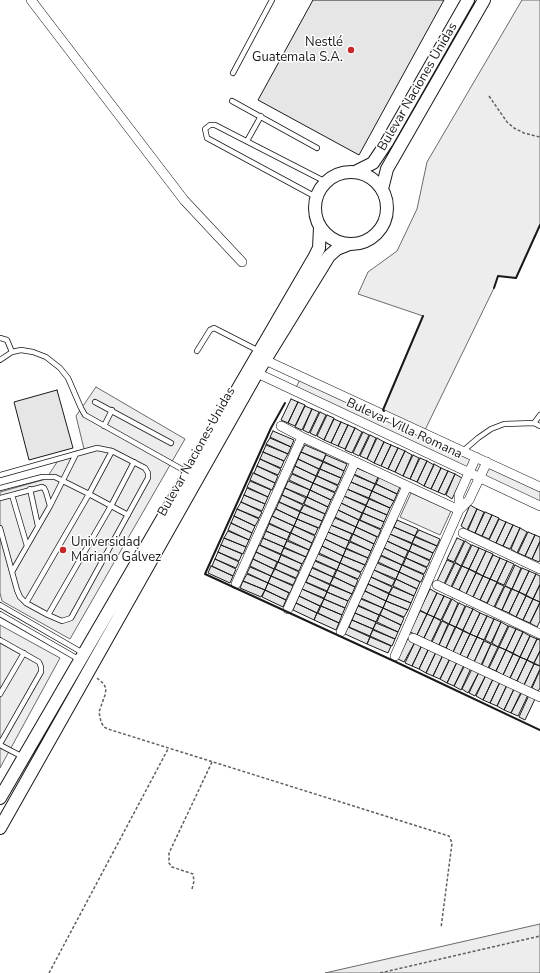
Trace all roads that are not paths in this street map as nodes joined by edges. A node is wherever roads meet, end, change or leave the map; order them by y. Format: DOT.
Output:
graph roads {
  1 [pos="31,0"];
  2 [pos="272,0"];
  3 [pos="468,0"];
  4 [pos="484,0"];
  5 [pos="233,73"];
  6 [pos="232,101"];
  7 [pos="261,116"];
  8 [pos="247,142"];
  9 [pos="317,148"];
  10 [pos="355,172"];
  11 [pos="326,182"];
  12 [pos="382,189"];
  13 [pos="316,197"];
  14 [pos="320,227"];
  15 [pos="346,244"];
  16 [pos="242,262"];
  17 [pos="0,338"];
  18 [pos="12,352"];
  19 [pos="198,352"];
  20 [pos="262,355"];
  21 [pos="0,360"];
  22 [pos="257,373"];
  23 [pos="95,402"];
  24 [pos="112,410"];
  25 [pos="540,415"];
  26 [pos="534,423"];
  27 [pos="104,426"];
  28 [pos="281,426"];
  29 [pos="540,426"];
  30 [pos="302,437"];
  31 [pos="171,443"];
  32 [pos="112,451"];
  33 [pos="463,451"];
  34 [pos="76,454"];
  35 [pos="476,457"];
  36 [pos="134,462"];
  37 [pos="355,462"];
  38 [pos="487,462"];
  39 [pos="188,473"];
  40 [pos="469,474"];
  41 [pos="0,476"];
  42 [pos="480,478"];
  43 [pos="63,481"];
  44 [pos="407,486"];
  45 [pos="540,487"];
  46 [pos="0,488"];
  47 [pos="30,489"];
  48 [pos="89,494"];
  49 [pos="12,495"];
  50 [pos="0,498"];
  51 [pos="50,506"];
  52 [pos="111,506"];
  53 [pos="540,506"];
  54 [pos="459,510"];
  55 [pos="128,515"];
  56 [pos="38,526"];
  57 [pos="0,528"];
  58 [pos="462,533"];
  59 [pos="27,546"];
  60 [pos="540,569"];
  61 [pos="12,572"];
  62 [pos="236,584"];
  63 [pos="437,585"];
  64 [pos="26,603"];
  65 [pos="0,605"];
  66 [pos="288,609"];
  67 [pos="0,614"];
  68 [pos="48,615"];
  69 [pos="341,632"];
  70 [pos="540,634"];
  71 [pos="413,638"];
  72 [pos="1,642"];
  73 [pos="24,653"];
  74 [pos="82,656"];
  75 [pos="395,656"];
  76 [pos="0,694"];
  77 [pos="540,697"];
  78 [pos="0,744"];
  79 [pos="23,757"];
  80 [pos="0,798"];
  81 [pos="0,828"];
  1 -- 16 [label="street"];
  2 -- 5 [label="lane"];
  3 -- 10 [label="main road, Bulevar Naciones Unidas"];
  4 -- 12 [label="main road, Bulevar Naciones Unidas"];
  6 -- 7 [label="lane"];
  7 -- 8 [label="lane"];
  7 -- 9 [label="lane"];
  8 -- 11 [label="lane"];
  8 -- 13 [label="lane"];
  10 -- 11 [label="main road"];
  10 -- 12 [label="main road"];
  11 -- 13 [label="main road"];
  12 -- 15 [label="main road"];
  13 -- 14 [label="main road"];
  14 -- 15 [label="main road"];
  14 -- 20 [label="main road, Bulevar Naciones Unidas"];
  15 -- 20 [label="main road, Bulevar Naciones Unidas"];
  17 -- 18 [label="lane"];
  18 -- 21 [label="lane"];
  18 -- 27 [label="lane"];
  19 -- 20 [label="lane"];
  20 -- 22 [label="main road, Bulevar Naciones Unidas"];
  20 -- 33 [label="street, Bulevar Villa Romana"];
  20 -- 39 [label="main road, Bulevar Naciones Unidas"];
  22 -- 40 [label="street, Bulevar Villa Romana"];
  22 -- 81 [label="main road, Bulevar Naciones Unidas"];
  23 -- 24 [label="lane"];
  24 -- 27 [label="lane"];
  24 -- 31 [label="lane"];
  25 -- 26 [label="lane"];
  26 -- 29 [label="lane"];
  26 -- 33 [label="lane"];
  27 -- 39 [label="lane"];
  28 -- 30 [label="street"];
  30 -- 37 [label="street"];
  30 -- 62 [label="street"];
  32 -- 34 [label="lane"];
  32 -- 36 [label="lane"];
  32 -- 48 [label="lane"];
  33 -- 35 [label="street, Bulevar Villa Romana"];
  34 -- 41 [label="lane"];
  34 -- 43 [label="lane"];
  35 -- 38 [label="street, Bulevar Villa Romana"];
  35 -- 40 [label="street"];
  36 -- 52 [label="lane"];
  36 -- 55 [label="lane"];
  37 -- 44 [label="street"];
  37 -- 66 [label="street"];
  38 -- 42 [label="street"];
  38 -- 45 [label="street, Bulevar Villa Romana"];
  39 -- 74 [label="main road, Bulevar Naciones Unidas"];
  40 -- 42 [label="street, Bulevar Villa Romana"];
  40 -- 54 [label="street"];
  42 -- 53 [label="street, Bulevar Villa Romana"];
  42 -- 54 [label="street"];
  43 -- 46 [label="lane"];
  43 -- 48 [label="lane"];
  43 -- 51 [label="lane"];
  44 -- 54 [label="street"];
  44 -- 69 [label="street"];
  47 -- 49 [label="lane"];
  47 -- 51 [label="lane"];
  47 -- 56 [label="lane"];
  48 -- 52 [label="lane"];
  48 -- 64 [label="lane"];
  49 -- 50 [label="lane"];
  49 -- 59 [label="lane"];
  51 -- 56 [label="lane"];
  52 -- 55 [label="lane"];
  52 -- 68 [label="lane"];
  54 -- 75 [label="street"];
  55 -- 68 [label="lane"];
  56 -- 59 [label="lane"];
  57 -- 61 [label="lane"];
  58 -- 60 [label="street"];
  59 -- 61 [label="lane"];
  61 -- 64 [label="lane"];
  63 -- 70 [label="street"];
  64 -- 68 [label="lane"];
  65 -- 74 [label="lane"];
  67 -- 74 [label="lane"];
  71 -- 77 [label="street"];
  72 -- 73 [label="lane"];
  73 -- 76 [label="lane"];
  73 -- 78 [label="lane"];
  74 -- 79 [label="main road, Bulevar Naciones Unidas"];
  78 -- 79 [label="lane"];
  79 -- 80 [label="main road, Bulevar Naciones Unidas"];
}
